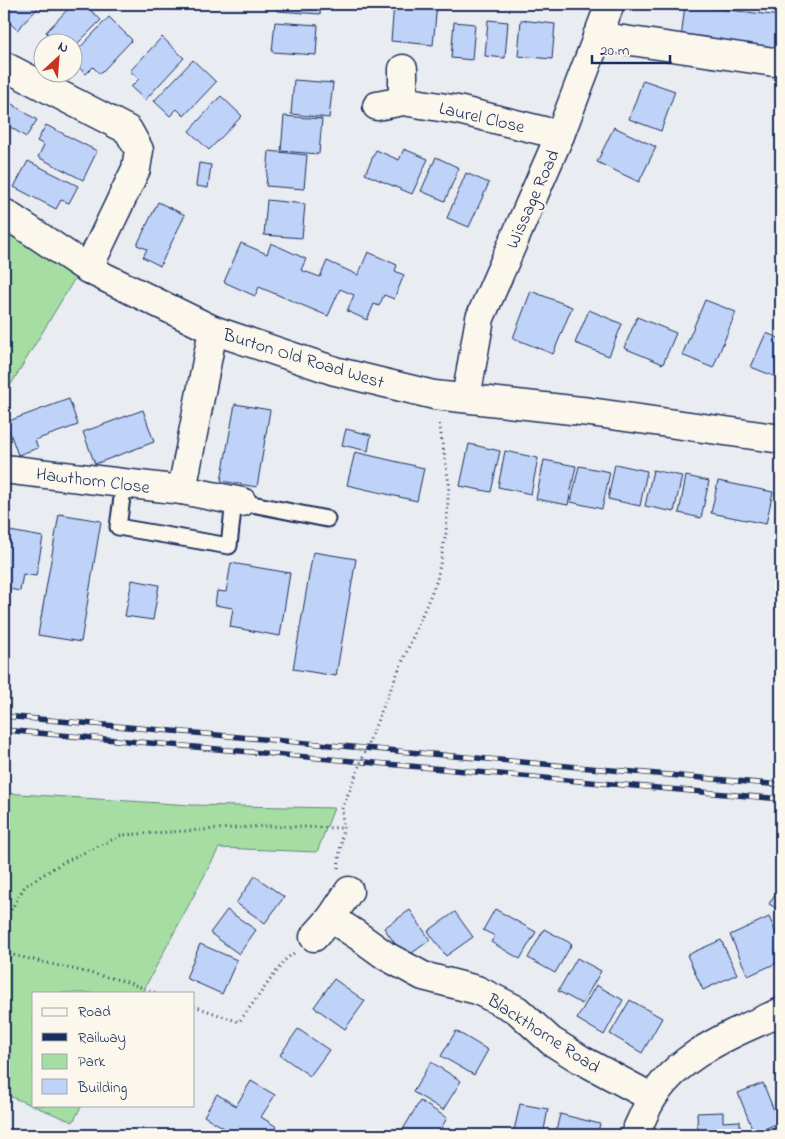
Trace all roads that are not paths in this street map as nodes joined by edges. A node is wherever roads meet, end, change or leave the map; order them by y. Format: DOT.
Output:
graph roads {
  1 [pos="610,4"];
  2 [pos="598,36"];
  3 [pos="781,63"];
  4 [pos="4,66"];
  5 [pos="403,69"];
  6 [pos="560,135"];
  7 [pos="4,213"];
  8 [pos="88,269"];
  9 [pos="212,330"];
  10 [pos="466,398"];
  11 [pos="781,439"];
  12 [pos="4,469"];
  13 [pos="124,484"];
  14 [pos="182,490"];
  15 [pos="238,501"];
  16 [pos="327,519"];
  17 [pos="335,912"];
  18 [pos="781,1012"];
  19 [pos="651,1098"];
  20 [pos="635,1135"];
  1 -- 2 [label="street, Wissage Road"];
  2 -- 3 [label="street"];
  2 -- 6 [label="street, Wissage Road"];
  4 -- 8 [label="street"];
  5 -- 6 [label="street, Laurel Close"];
  6 -- 10 [label="street, Wissage Road"];
  7 -- 8 [label="street, Burton Old Road West"];
  8 -- 9 [label="street, Burton Old Road West"];
  9 -- 10 [label="street, Burton Old Road West"];
  9 -- 14 [label="street"];
  10 -- 11 [label="street, Burton Old Road West"];
  12 -- 13 [label="street, Hawthorn Close"];
  13 -- 14 [label="street, Hawthorn Close"];
  13 -- 15 [label="lane"];
  14 -- 15 [label="street, Hawthorn Close"];
  15 -- 16 [label="lane"];
  17 -- 19 [label="street, Blackthorne Road"];
  18 -- 19 [label="street"];
  19 -- 20 [label="street"];
}
